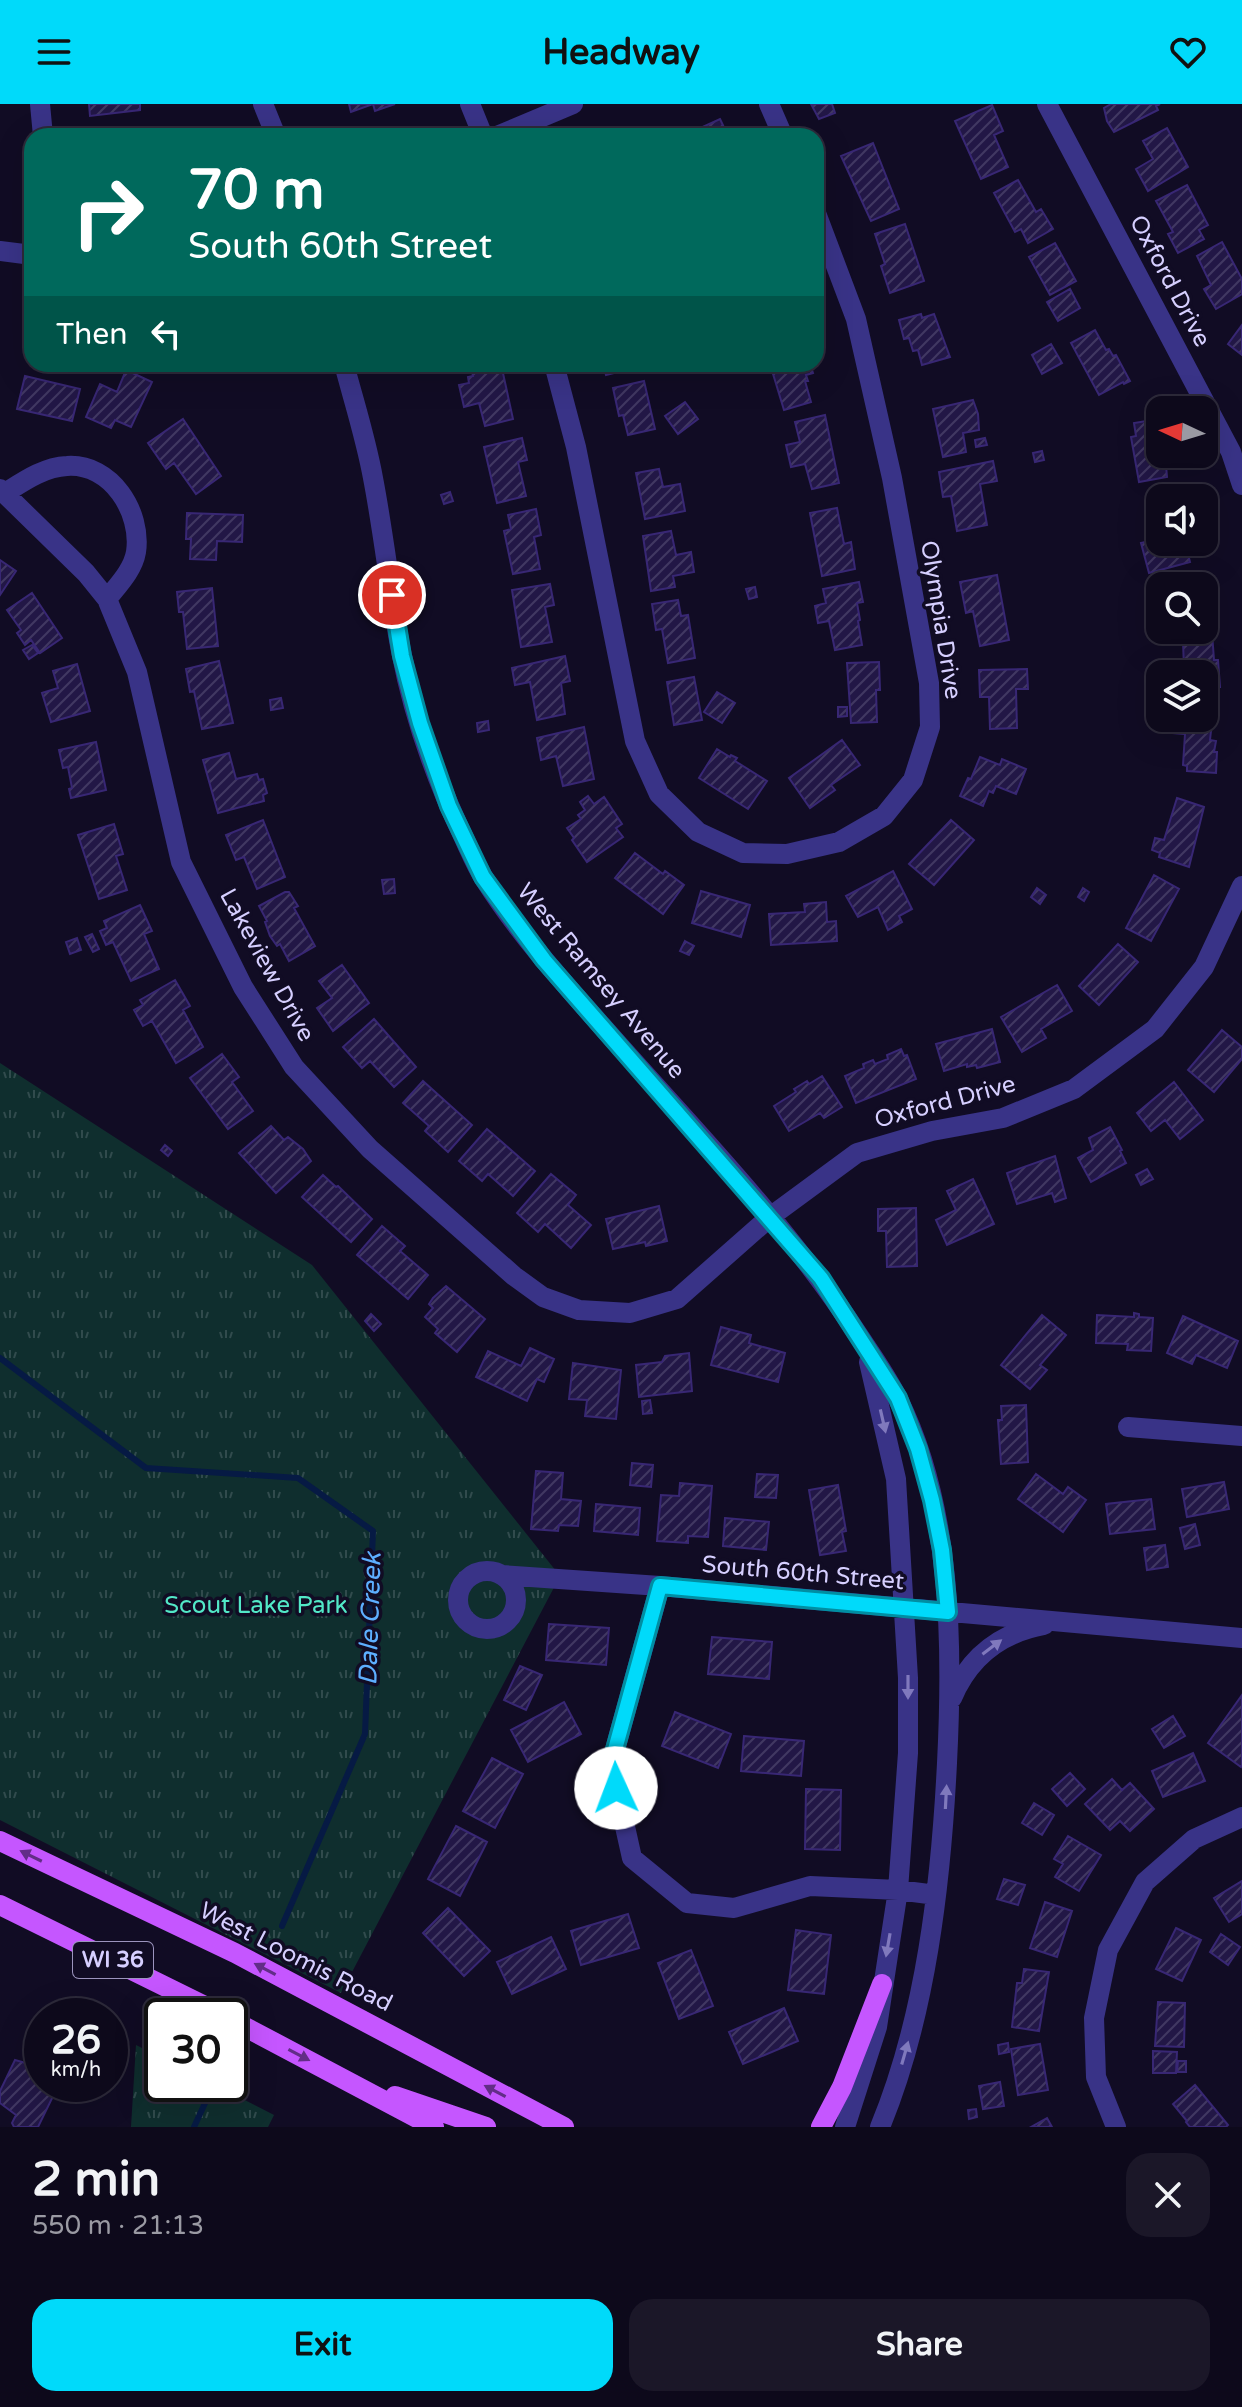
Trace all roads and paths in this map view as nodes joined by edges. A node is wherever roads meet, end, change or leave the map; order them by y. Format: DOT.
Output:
graph roads {
  1 [pos="40,104"];
  2 [pos="263,104"];
  3 [pos="470,104"];
  4 [pos="573,104"];
  5 [pos="769,104"];
  6 [pos="1047,104"];
  7 [pos="42,128"];
  8 [pos="273,128"];
  9 [pos="480,128"];
  10 [pos="516,128"];
  11 [pos="780,128"];
  12 [pos="824,234"];
  13 [pos="0,251"];
  14 [pos="24,254"];
  15 [pos="346,372"];
  16 [pos="556,372"];
  17 [pos="1236,450"];
  18 [pos="1242,485"];
  19 [pos="2,491"];
  20 [pos="107,599"];
  21 [pos="1242,886"];
  22 [pos="770,1217"];
  23 [pos="865,1345"];
  24 [pos="1128,1427"];
  25 [pos="1242,1436"];
  26 [pos="502,1575"];
  27 [pos="660,1586"];
  28 [pos="905,1609"];
  29 [pos="948,1612"];
  30 [pos="1062,1621"];
  31 [pos="1242,1638"];
  32 [pos="948,1706"];
  33 [pos="1242,1817"];
  34 [pos="0,1841"];
  35 [pos="898,1890"];
  36 [pos="936,1895"];
  37 [pos="0,1905"];
  38 [pos="882,1984"];
  39 [pos="188,1998"];
  40 [pos="248,2028"];
  41 [pos="346,2080"];
  42 [pos="434,2127"];
  43 [pos="486,2127"];
  44 [pos="564,2127"];
  45 [pos="821,2127"];
  46 [pos="845,2127"];
  47 [pos="880,2127"];
  48 [pos="1116,2127"];
  1 -- 7 [label="street"];
  2 -- 8 [label="street"];
  3 -- 9 [label="street"];
  4 -- 10 [label="street"];
  5 -- 11 [label="street"];
  6 -- 17 [label="street, Oxford Drive"];
  12 -- 16 [label="street, Olympia Drive"];
  13 -- 14 [label="street"];
  15 -- 22 [label="street, West Ramsey Avenue"];
  17 -- 18 [label="street, Oxford Drive"];
  19 -- 20 [label="street, Lakeview Drive"];
  19 -- 20 [label="street"];
  20 -- 22 [label="street, Lakeview Drive"];
  21 -- 22 [label="street, Oxford Drive"];
  22 -- 23 [label="street, West Ramsey Avenue"];
  23 -- 28 [label="street, West Ramsey Avenue, one-way"];
  23 -- 29 [label="street, West Ramsey Avenue"];
  24 -- 25 [label="street"];
  26 -- 27 [label="street, South 60th Street"];
  27 -- 28 [label="street, South 60th Street"];
  27 -- 35 [label="street"];
  28 -- 29 [label="street, South 60th Street"];
  28 -- 35 [label="street, West Ramsey Avenue, one-way"];
  29 -- 30 [label="street, South 60th Street"];
  29 -- 32 [label="street, West Ramsey Avenue"];
  30 -- 31 [label="street, South 60th Street"];
  32 -- 30 [label="street, one-way"];
  36 -- 32 [label="street, West Ramsey Avenue, one-way"];
  33 -- 48 [label="street"];
  44 -- 34 [label="main road, West Loomis Road / WI 36, one-way"];
  35 -- 36 [label="street"];
  35 -- 38 [label="street, West Ramsey Avenue, one-way"];
  47 -- 36 [label="street, West Ramsey Avenue, one-way"];
  37 -- 39 [label="main road, WI 36"];
  38 -- 45 [label="main road"];
  38 -- 46 [label="street, West Ramsey Avenue"];
  40 -- 41 [label="main road, WI 36, one-way"];
  41 -- 42 [label="main road, WI 36"];
  41 -- 43 [label="main road"];
}
